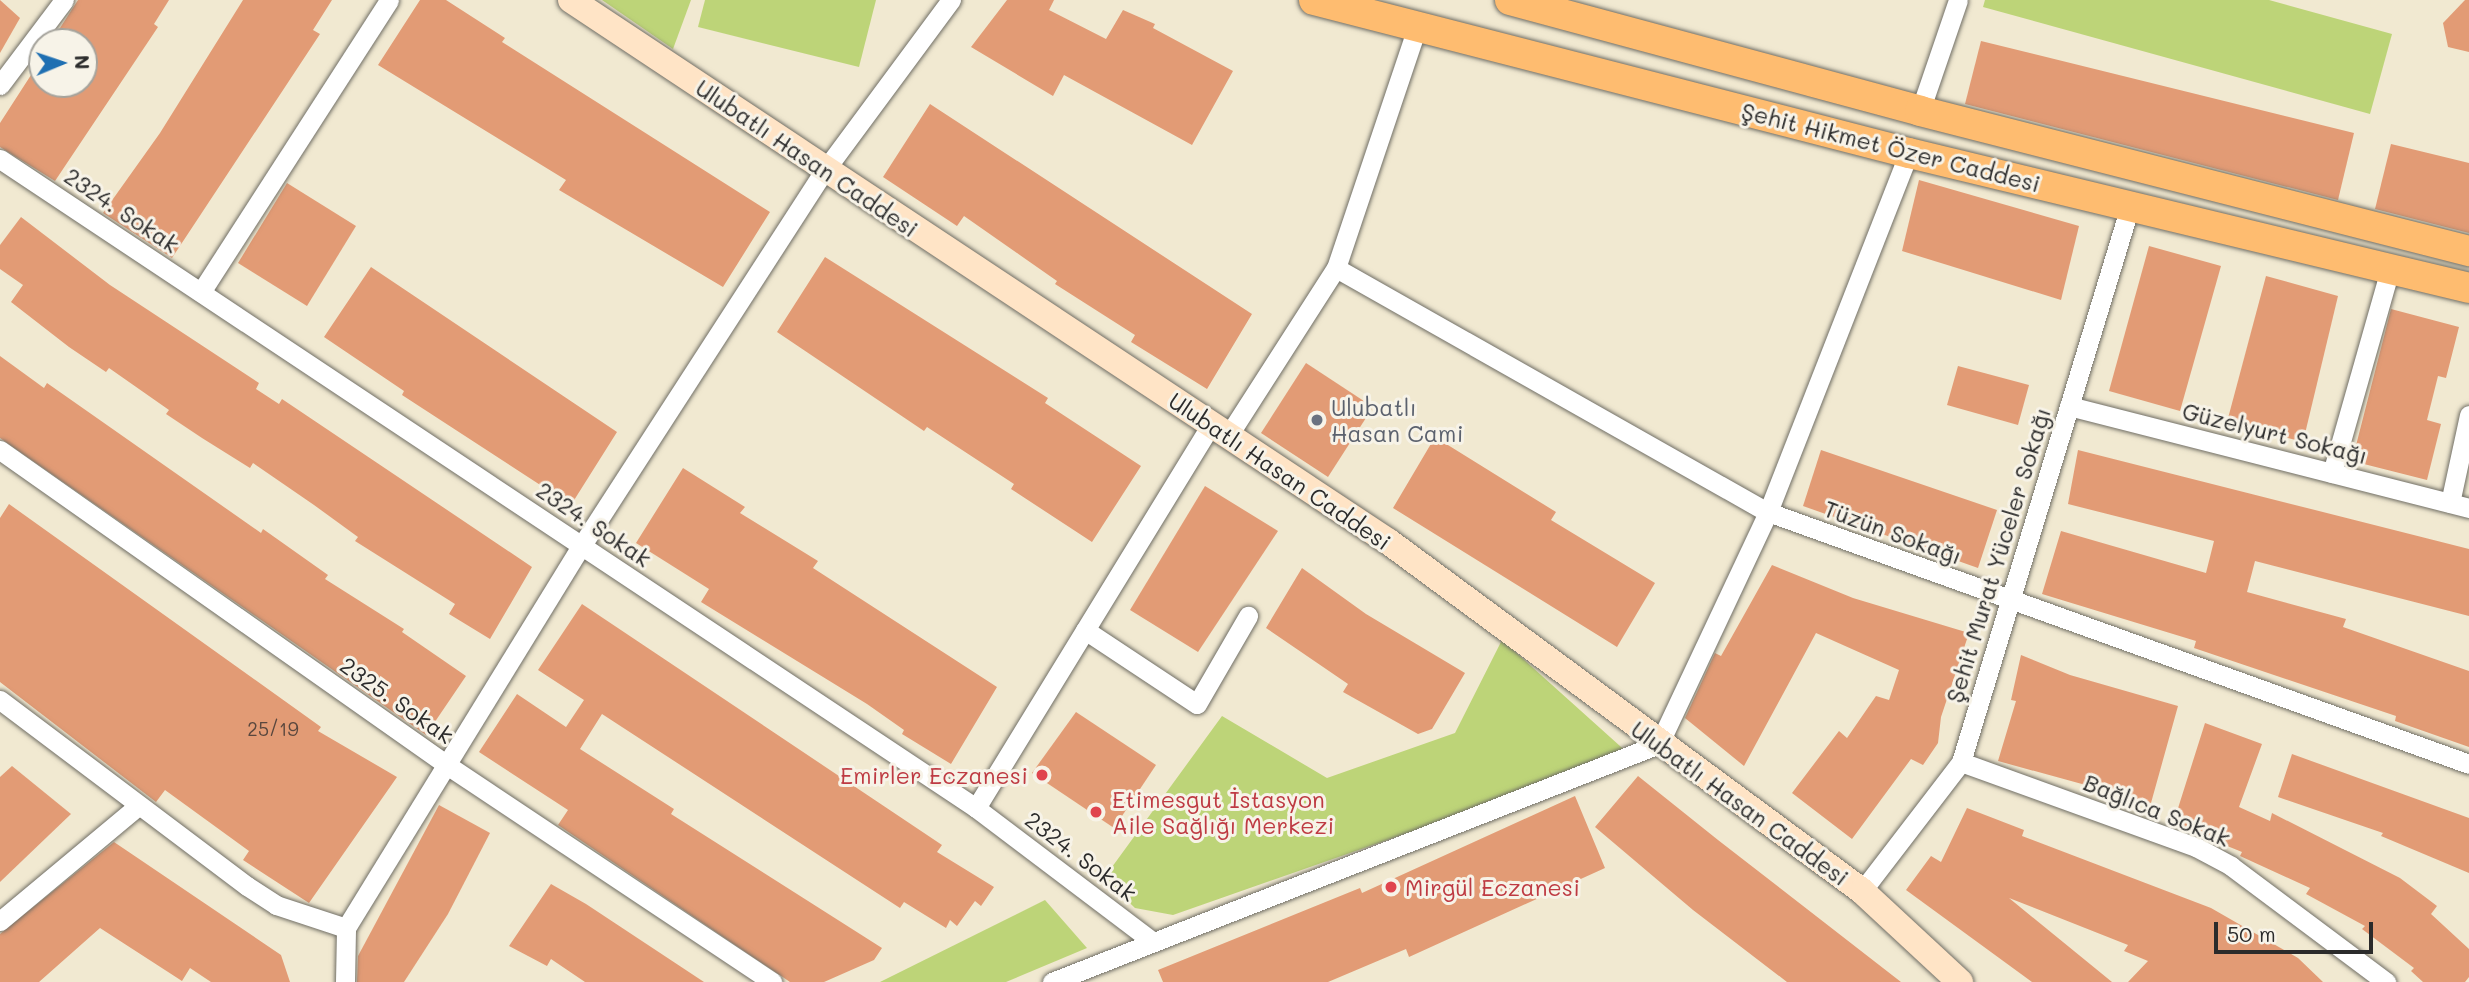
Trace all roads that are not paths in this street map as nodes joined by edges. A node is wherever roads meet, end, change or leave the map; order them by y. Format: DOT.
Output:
graph roads {
  1 [pos="389,0"];
  2 [pos="571,0"];
  3 [pos="951,0"];
  4 [pos="1314,0"];
  5 [pos="1510,0"];
  6 [pos="1958,0"];
  7 [pos="62,1"];
  8 [pos="1417,27"];
  9 [pos="0,85"];
  10 [pos="1920,111"];
  11 [pos="1909,153"];
  12 [pos="0,159"];
  13 [pos="825,170"];
  14 [pos="2130,206"];
  15 [pos="2469,251"];
  16 [pos="1336,268"];
  17 [pos="2390,269"];
  18 [pos="2469,288"];
  19 [pos="201,292"];
  20 [pos="2069,406"];
  21 [pos="2469,415"];
  22 [pos="1219,431"];
  23 [pos="0,450"];
  24 [pos="2332,473"];
  25 [pos="2450,503"];
  26 [pos="2469,508"];
  27 [pos="1768,512"];
  28 [pos="582,545"];
  29 [pos="2010,601"];
  30 [pos="1248,616"];
  31 [pos="1085,630"];
  32 [pos="0,700"];
  33 [pos="1659,744"];
  34 [pos="1961,762"];
  35 [pos="447,765"];
  36 [pos="2469,765"];
  37 [pos="137,807"];
  38 [pos="976,808"];
  39 [pos="1862,891"];
  40 [pos="0,921"];
  41 [pos="346,929"];
  42 [pos="1153,941"];
  43 [pos="345,982"];
  44 [pos="772,982"];
  45 [pos="1052,982"];
  46 [pos="1960,982"];
  47 [pos="2386,982"];
  1 -- 19 [label="street"];
  2 -- 13 [label="street, Ulubatlı Hasan Caddesi"];
  3 -- 13 [label="street"];
  4 -- 8 [label="main road, Şehit Hikmet Özer Caddesi"];
  5 -- 10 [label="main road, Şehit Hikmet Özer Caddesi"];
  6 -- 10 [label="street"];
  7 -- 9 [label="street"];
  8 -- 11 [label="main road, Şehit Hikmet Özer Caddesi"];
  8 -- 16 [label="street"];
  10 -- 11 [label="main road"];
  10 -- 15 [label="main road, Şehit Hikmet Özer Caddesi"];
  11 -- 14 [label="main road, Şehit Hikmet Özer Caddesi"];
  11 -- 27 [label="street"];
  12 -- 19 [label="street, 2324. Sokak"];
  13 -- 22 [label="street, Ulubatlı Hasan Caddesi"];
  13 -- 28 [label="street"];
  14 -- 17 [label="main road, Şehit Hikmet Özer Caddesi"];
  14 -- 20 [label="street, Şehit Murat Yüceler Sokağı"];
  16 -- 22 [label="street"];
  16 -- 27 [label="street, Tüzün Sokağı"];
  17 -- 18 [label="main road, Şehit Hikmet Özer Caddesi"];
  17 -- 24 [label="street"];
  19 -- 28 [label="street, 2324. Sokak"];
  20 -- 24 [label="street, Güzelyurt Sokağı"];
  20 -- 29 [label="street, Şehit Murat Yüceler Sokağı"];
  21 -- 25 [label="street"];
  22 -- 31 [label="street"];
  22 -- 33 [label="street, Ulubatlı Hasan Caddesi"];
  23 -- 35 [label="street, 2325. Sokak"];
  24 -- 25 [label="street, Güzelyurt Sokağı"];
  25 -- 26 [label="street, Güzelyurt Sokağı"];
  27 -- 29 [label="street, Tüzün Sokağı"];
  27 -- 33 [label="street"];
  28 -- 35 [label="street"];
  28 -- 38 [label="street, 2324. Sokak"];
  29 -- 34 [label="street, Şehit Murat Yüceler Sokağı"];
  29 -- 36 [label="street, Tüzün Sokağı"];
  30 -- 31 [label="street"];
  31 -- 38 [label="street"];
  32 -- 37 [label="street"];
  33 -- 39 [label="street, Ulubatlı Hasan Caddesi"];
  33 -- 42 [label="street"];
  34 -- 39 [label="street, Şehit Murat Yüceler Sokağı"];
  34 -- 47 [label="street, Bağlıca Sokak"];
  35 -- 41 [label="street"];
  35 -- 44 [label="street, 2325. Sokak"];
  37 -- 40 [label="street"];
  37 -- 41 [label="street"];
  38 -- 42 [label="street, 2324. Sokak"];
  39 -- 46 [label="street, Ulubatlı Hasan Caddesi"];
  41 -- 43 [label="street"];
  42 -- 45 [label="street"];
}
